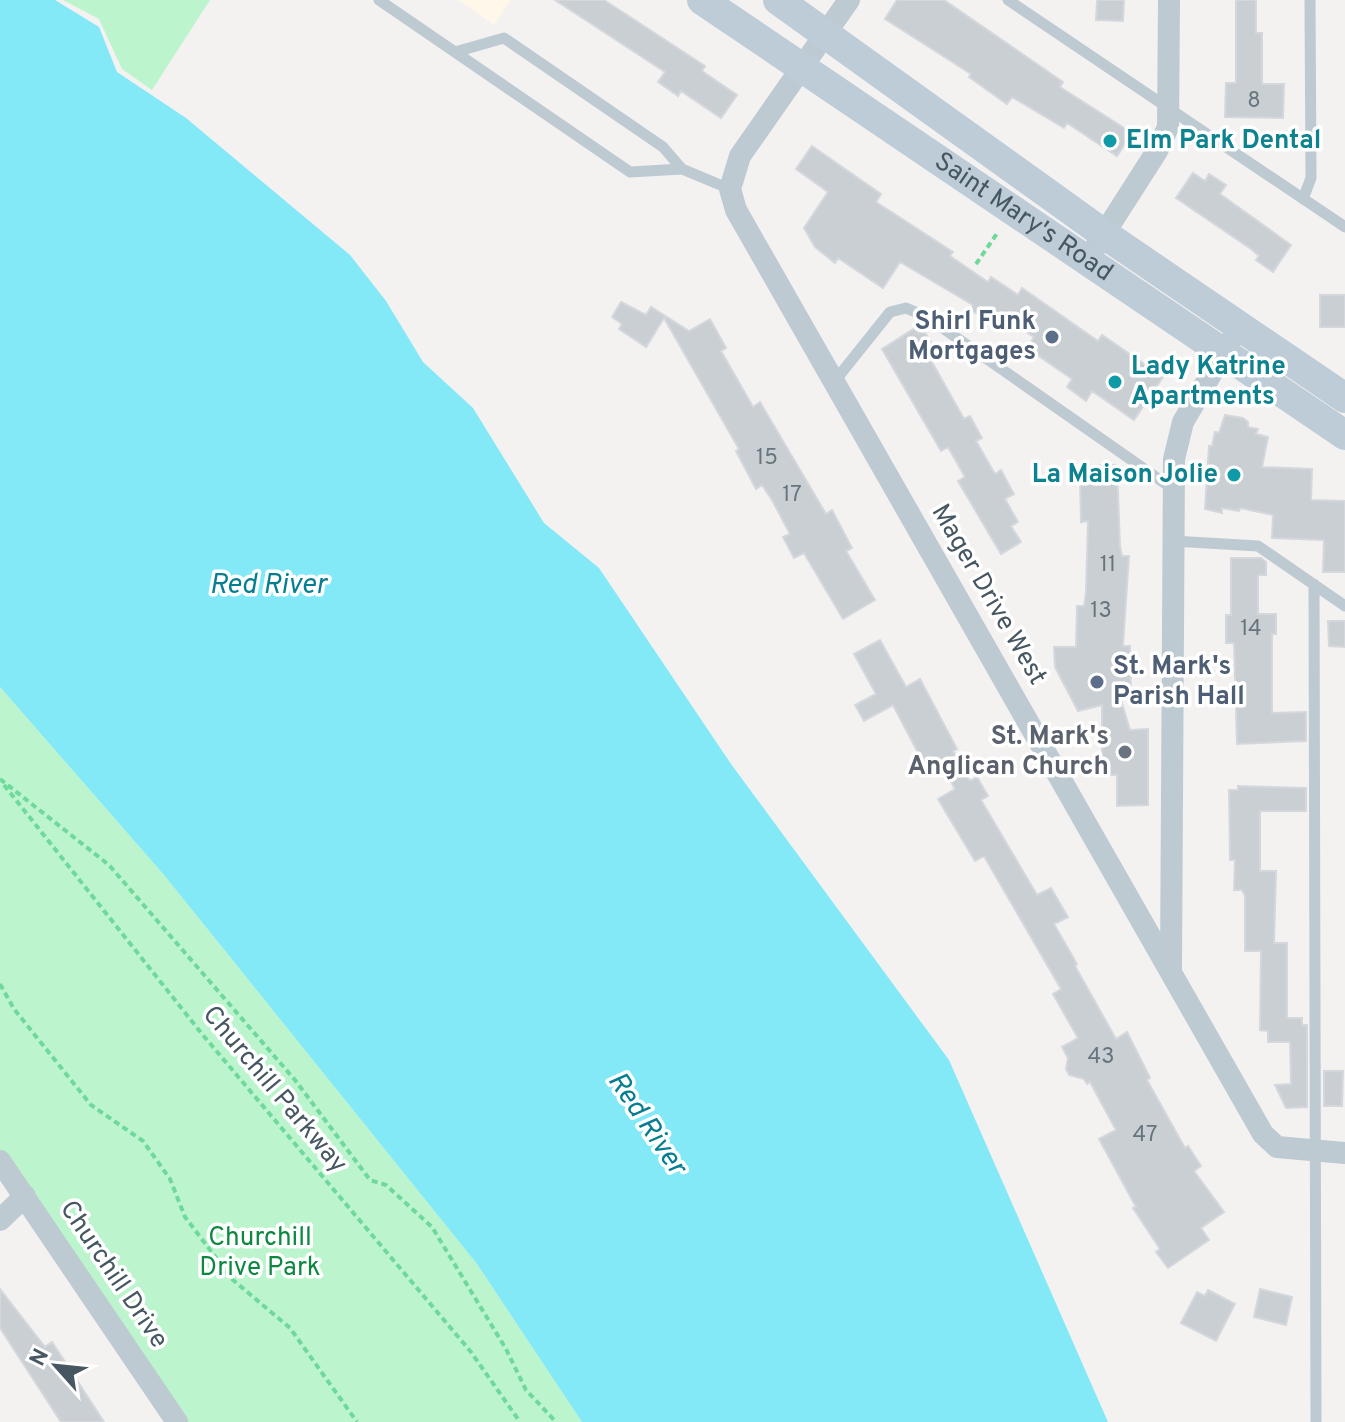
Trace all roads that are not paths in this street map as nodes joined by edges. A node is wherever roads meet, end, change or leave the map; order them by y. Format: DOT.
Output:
graph roads {
  1 [pos="379,0"];
  2 [pos="702,0"];
  3 [pos="778,0"];
  4 [pos="849,0"];
  5 [pos="1008,0"];
  6 [pos="1031,0"];
  7 [pos="1169,0"];
  8 [pos="1310,0"];
  9 [pos="1031,14"];
  10 [pos="814,50"];
  11 [pos="455,52"];
  12 [pos="1169,109"];
  13 [pos="682,169"];
  14 [pos="730,189"];
  15 [pos="1303,199"];
  16 [pos="1345,227"];
  17 [pos="1104,234"];
  18 [pos="1086,262"];
  19 [pos="1240,327"];
  20 [pos="1224,353"];
  21 [pos="834,382"];
  22 [pos="1345,398"];
  23 [pos="1345,435"];
  24 [pos="1174,490"];
  25 [pos="1173,541"];
  26 [pos="1314,584"];
  27 [pos="1345,606"];
  28 [pos="1171,971"];
  29 [pos="1315,1153"];
  30 [pos="1345,1153"];
  31 [pos="0,1161"];
  32 [pos="25,1196"];
  33 [pos="0,1220"];
  34 [pos="177,1422"];
  35 [pos="1316,1422"];
  1 -- 11 [label="lane"];
  2 -- 10 [label="main road, Saint Mary's Road"];
  3 -- 10 [label="main road, Saint Mary's Road"];
  4 -- 10 [label="street"];
  5 -- 9 [label="lane"];
  6 -- 9 [label="lane"];
  7 -- 12 [label="street"];
  8 -- 15 [label="lane"];
  9 -- 12 [label="lane"];
  10 -- 14 [label="street"];
  10 -- 17 [label="main road, Saint Mary's Road"];
  10 -- 18 [label="main road, Saint Mary's Road"];
  11 -- 13 [label="lane"];
  11 -- 13 [label="lane"];
  12 -- 15 [label="lane"];
  12 -- 17 [label="street"];
  13 -- 14 [label="lane"];
  14 -- 21 [label="street, Mager Drive West"];
  15 -- 16 [label="lane"];
  17 -- 18 [label="street"];
  17 -- 19 [label="main road, Saint Mary's Road"];
  18 -- 20 [label="main road, Saint Mary's Road"];
  19 -- 20 [label="street"];
  19 -- 22 [label="main road, Saint Mary's Road"];
  20 -- 23 [label="main road, Saint Mary's Road"];
  20 -- 24 [label="street"];
  21 -- 24 [label="lane"];
  21 -- 28 [label="street, Mager Drive West"];
  24 -- 25 [label="street"];
  25 -- 26 [label="lane"];
  25 -- 28 [label="street"];
  26 -- 27 [label="lane"];
  26 -- 29 [label="lane"];
  28 -- 29 [label="street, Mager Drive West"];
  29 -- 30 [label="street, Mager Drive West"];
  29 -- 35 [label="lane"];
  31 -- 32 [label="street, Churchill Drive"];
  32 -- 33 [label="street"];
  32 -- 34 [label="street, Churchill Drive"];
}
